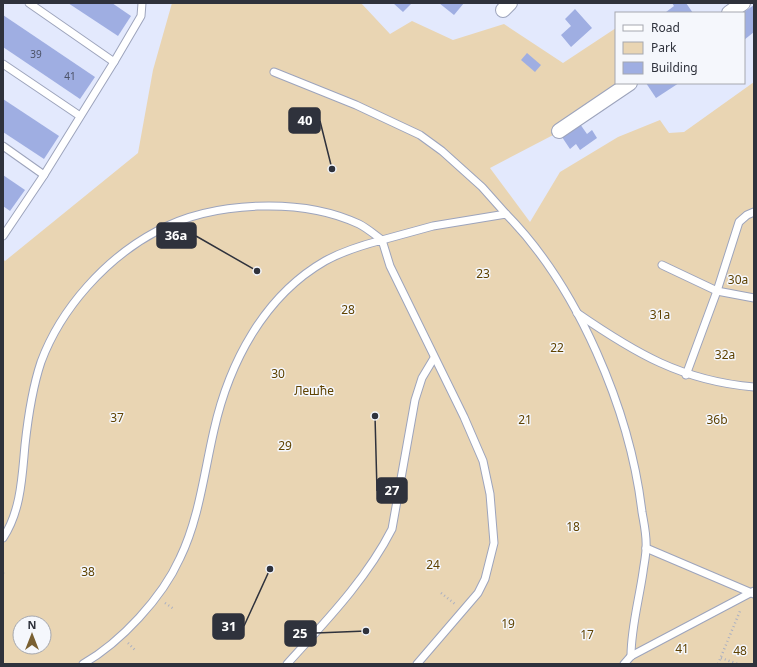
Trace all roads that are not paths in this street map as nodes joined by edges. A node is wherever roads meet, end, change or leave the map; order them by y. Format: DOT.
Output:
graph roads {
  1 [pos="29,3"];
  2 [pos="142,3"];
  3 [pos="743,3"];
  4 [pos="730,12"];
  5 [pos="114,62"];
  6 [pos="3,64"];
  7 [pos="274,72"];
  8 [pos="629,84"];
  9 [pos="80,116"];
  10 [pos="559,132"];
  11 [pos="3,146"];
  12 [pos="44,175"];
  13 [pos="754,212"];
  14 [pos="506,214"];
  15 [pos="3,236"];
  16 [pos="382,240"];
  17 [pos="662,265"];
  18 [pos="717,291"];
  19 [pos="754,298"];
  20 [pos="577,312"];
  21 [pos="434,358"];
  22 [pos="686,375"];
  23 [pos="754,387"];
  24 [pos="3,538"];
  25 [pos="646,548"];
  26 [pos="751,594"];
  27 [pos="631,656"];
  28 [pos="83,664"];
  29 [pos="287,664"];
  30 [pos="417,664"];
  31 [pos="624,664"];
  1 -- 5 [label="lane"];
  2 -- 5 [label="lane"];
  3 -- 4 [label="street"];
  5 -- 9 [label="lane"];
  6 -- 9 [label="lane"];
  7 -- 14 [label="lane"];
  8 -- 10 [label="street"];
  9 -- 12 [label="lane"];
  11 -- 12 [label="lane"];
  12 -- 15 [label="lane"];
  13 -- 18 [label="lane"];
  14 -- 16 [label="lane"];
  14 -- 20 [label="lane"];
  16 -- 21 [label="lane"];
  16 -- 24 [label="lane"];
  16 -- 28 [label="lane"];
  17 -- 18 [label="lane"];
  18 -- 19 [label="lane"];
  18 -- 22 [label="lane"];
  20 -- 22 [label="lane"];
  20 -- 25 [label="lane"];
  21 -- 29 [label="lane"];
  21 -- 30 [label="lane"];
  22 -- 23 [label="lane"];
  25 -- 26 [label="lane"];
  25 -- 27 [label="lane"];
  26 -- 27 [label="lane"];
  27 -- 31 [label="lane"];
}
